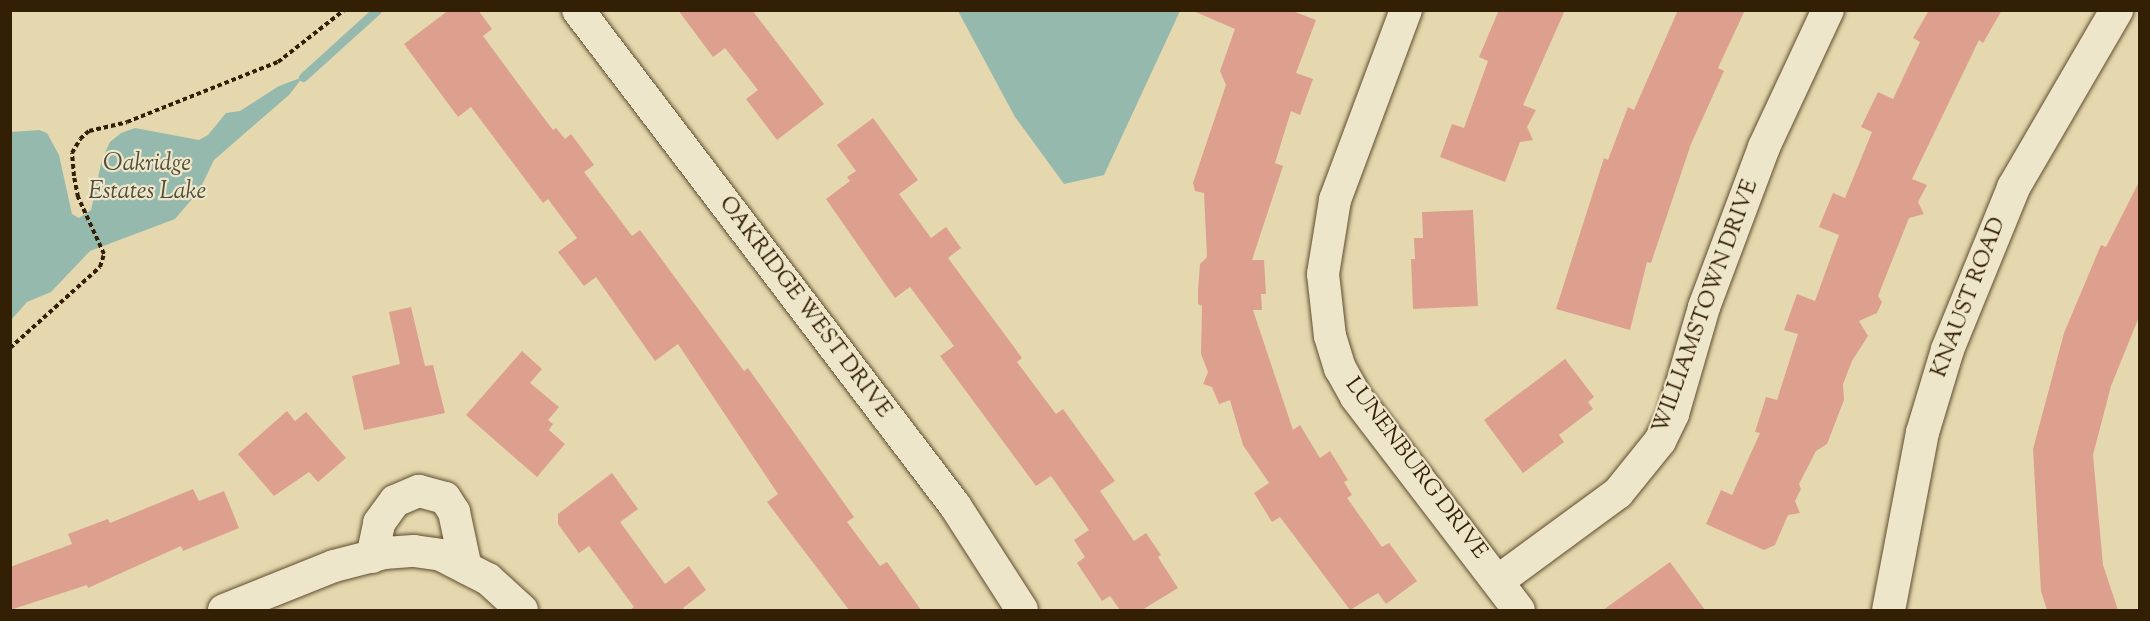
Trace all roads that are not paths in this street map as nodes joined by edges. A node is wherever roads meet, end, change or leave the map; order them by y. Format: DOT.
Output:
graph roads {
  1 [pos="578,10"];
  2 [pos="1406,10"];
  3 [pos="1828,10"];
  4 [pos="2116,10"];
  5 [pos="372,557"];
  6 [pos="466,567"];
  7 [pos="1498,581"];
  8 [pos="224,610"];
  9 [pos="522,610"];
  10 [pos="1022,610"];
  11 [pos="1519,610"];
  12 [pos="1888,610"];
  1 -- 10 [label="street, OAKRIDGE WEST DRIVE"];
  2 -- 7 [label="street, LUNENBURG DRIVE"];
  3 -- 7 [label="street, WILLIAMSTOWN DRIVE"];
  4 -- 12 [label="main road, KNAUST ROAD"];
  5 -- 6 [label="street"];
  5 -- 6 [label="street"];
  5 -- 8 [label="street"];
  6 -- 9 [label="street"];
  7 -- 11 [label="street, LUNENBURG DRIVE"];
}
